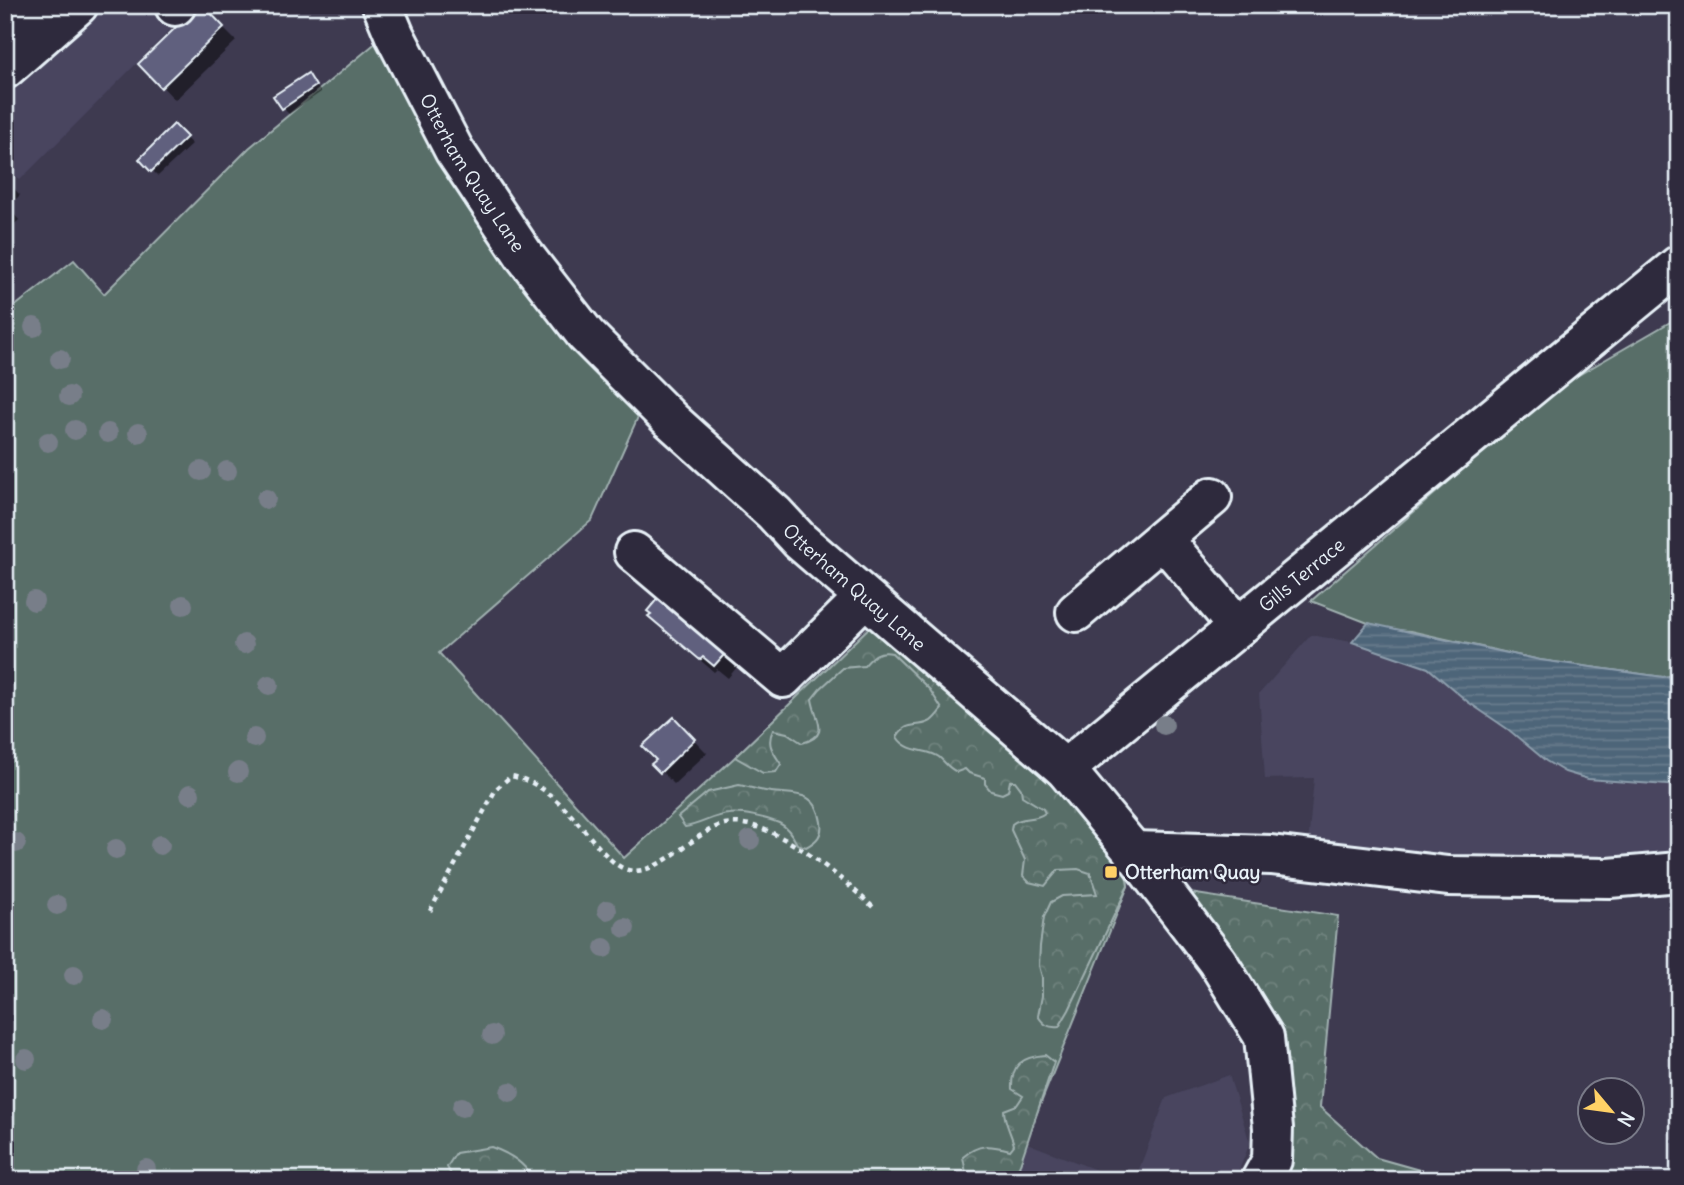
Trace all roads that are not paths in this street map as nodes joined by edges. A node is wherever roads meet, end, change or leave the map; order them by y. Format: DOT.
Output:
graph roads {
  1 [pos="34,5"];
  2 [pos="78,5"];
  3 [pos="382,5"];
  4 [pos="5,32"];
  5 [pos="5,69"];
  6 [pos="1679,265"];
  7 [pos="1212,497"];
  8 [pos="1163,538"];
  9 [pos="634,552"];
  10 [pos="864,598"];
  11 [pos="1076,612"];
  12 [pos="1238,627"];
  13 [pos="1065,769"];
  14 [pos="1133,851"];
  15 [pos="1679,872"];
  16 [pos="1261,1180"];
  1 -- 4 [label="street"];
  2 -- 5 [label="street"];
  3 -- 10 [label="street, Otterham Quay Lane"];
  6 -- 12 [label="street, Gills Terrace"];
  7 -- 8 [label="street"];
  8 -- 11 [label="street"];
  8 -- 12 [label="street"];
  9 -- 10 [label="street"];
  10 -- 13 [label="street, Otterham Quay Lane"];
  12 -- 13 [label="street, Gills Terrace"];
  13 -- 14 [label="street, Otterham Quay Lane"];
  14 -- 15 [label="street"];
  14 -- 16 [label="street, Otterham Quay Lane"];
}
